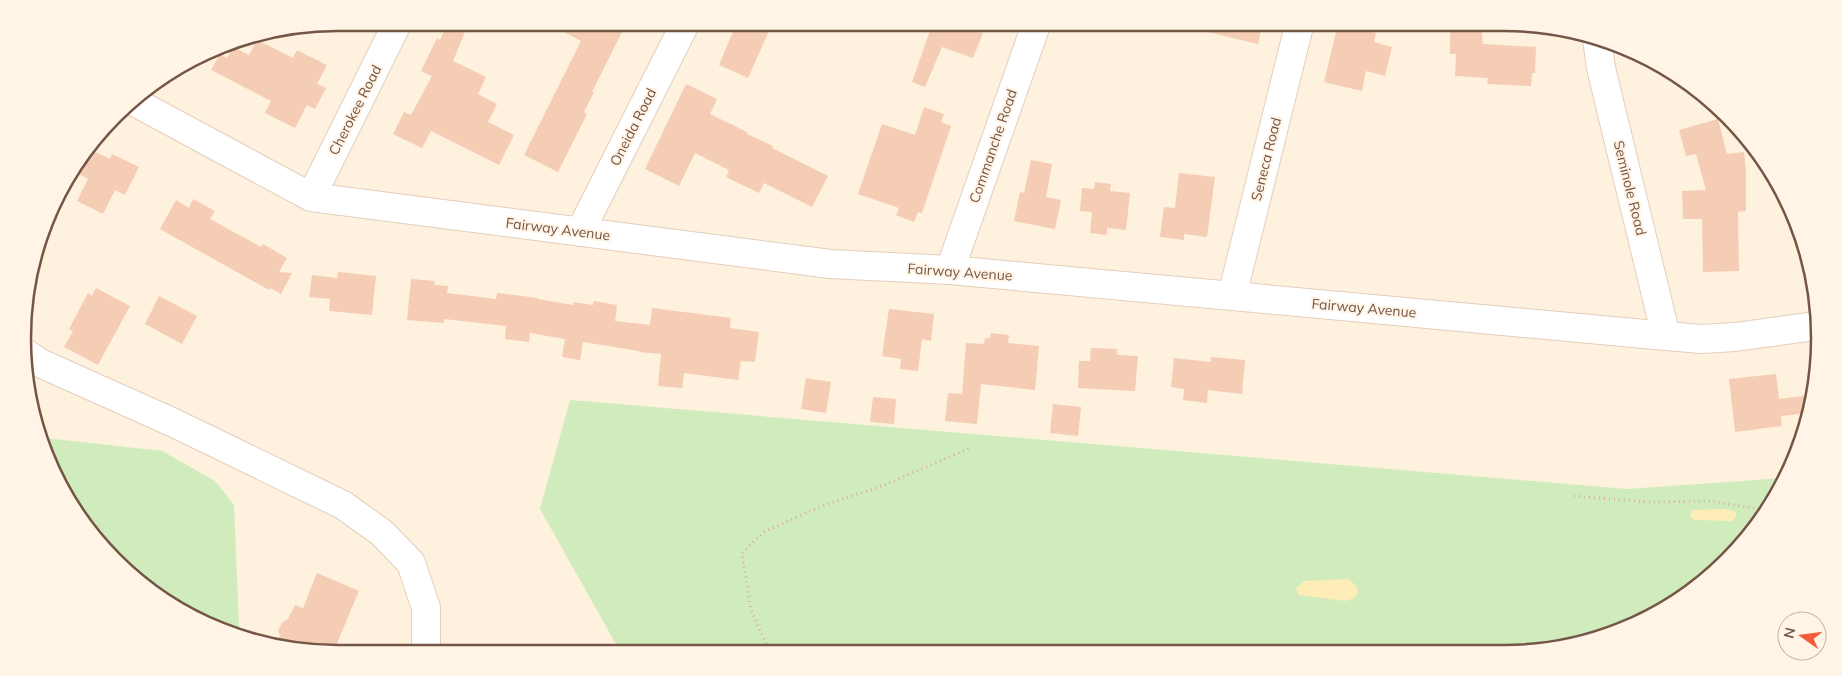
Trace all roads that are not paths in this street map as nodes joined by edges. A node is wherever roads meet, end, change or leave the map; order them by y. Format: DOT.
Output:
graph roads {
  1 [pos="394,31"];
  2 [pos="681,31"];
  3 [pos="1034,31"];
  4 [pos="1298,31"];
  5 [pos="1598,47"];
  6 [pos="139,104"];
  7 [pos="311,197"];
  8 [pos="580,232"];
  9 [pos="950,270"];
  10 [pos="1232,296"];
  11 [pos="1810,327"];
  12 [pos="1666,336"];
  13 [pos="32,357"];
  14 [pos="426,645"];
  1 -- 7 [label="street, Cherokee Road"];
  2 -- 8 [label="street, Oneida Road"];
  3 -- 9 [label="street, Commanche Road"];
  4 -- 10 [label="street, Seneca Road"];
  5 -- 12 [label="street, Seminole Road"];
  6 -- 7 [label="street, Fairway Avenue"];
  7 -- 8 [label="street, Fairway Avenue"];
  8 -- 9 [label="street, Fairway Avenue"];
  9 -- 10 [label="street, Fairway Avenue"];
  10 -- 12 [label="street, Fairway Avenue"];
  11 -- 12 [label="street, Fairway Avenue"];
  13 -- 14 [label="street"];
}
